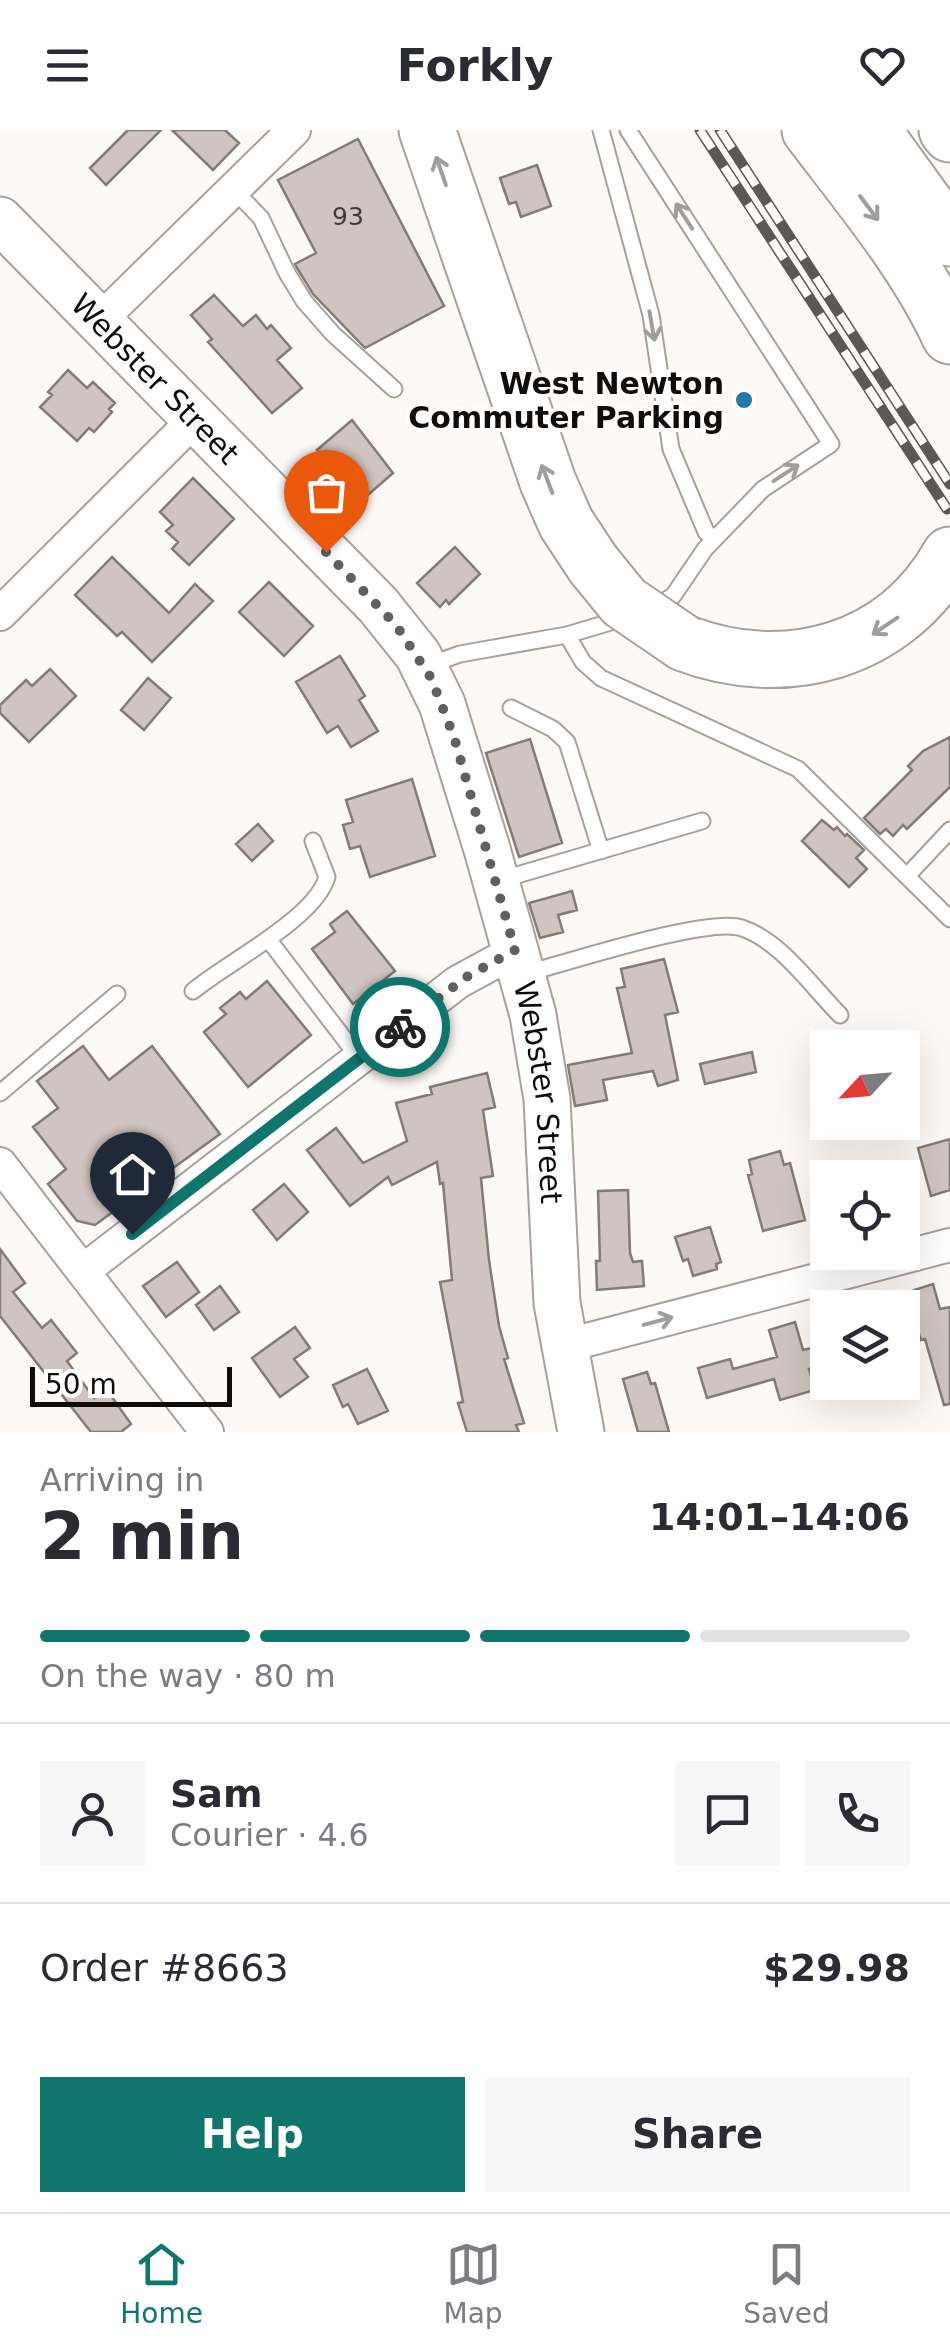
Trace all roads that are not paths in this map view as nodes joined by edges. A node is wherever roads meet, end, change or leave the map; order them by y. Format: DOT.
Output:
graph roads {
  1 [pos="294,130"];
  2 [pos="427,130"];
  3 [pos="600,130"];
  4 [pos="628,130"];
  5 [pos="810,130"];
  6 [pos="872,130"];
  7 [pos="234,190"];
  8 [pos="0,220"];
  9 [pos="950,238"];
  10 [pos="99,321"];
  11 [pos="950,336"];
  12 [pos="394,389"];
  13 [pos="195,419"];
  14 [pos="714,539"];
  15 [pos="950,555"];
  16 [pos="0,614"];
  17 [pos="566,635"];
  18 [pos="425,667"];
  19 [pos="511,708"];
  20 [pos="702,821"];
  21 [pos="950,830"];
  22 [pos="313,841"];
  23 [pos="602,850"];
  24 [pos="907,876"];
  25 [pos="496,881"];
  26 [pos="950,919"];
  27 [pos="268,939"];
  28 [pos="518,962"];
  29 [pos="193,991"];
  30 [pos="118,994"];
  31 [pos="840,1016"];
  32 [pos="359,1058"];
  33 [pos="0,1094"];
  34 [pos="0,1164"];
  35 [pos="950,1244"];
  36 [pos="83,1271"];
  37 [pos="564,1346"];
  38 [pos="207,1432"];
  39 [pos="581,1432"];
  1 -- 7 [label="street"];
  15 -- 2 [label="highway, one-way, bridge"];
  3 -- 14 [label="lane, one-way"];
  14 -- 4 [label="lane, one-way"];
  5 -- 11 [label="highway, one-way"];
  6 -- 9 [label="highway"];
  7 -- 10 [label="street"];
  7 -- 12 [label="lane"];
  8 -- 10 [label="street, Webster Street"];
  10 -- 13 [label="street, Webster Street"];
  13 -- 16 [label="street"];
  13 -- 18 [label="street, Webster Street"];
  14 -- 17 [label="lane"];
  17 -- 18 [label="lane"];
  17 -- 24 [label="lane"];
  18 -- 25 [label="street, Webster Street"];
  19 -- 23 [label="lane"];
  20 -- 23 [label="lane"];
  21 -- 24 [label="lane"];
  22 -- 27 [label="lane"];
  23 -- 25 [label="lane"];
  24 -- 26 [label="lane"];
  25 -- 28 [label="street, Webster Street"];
  27 -- 29 [label="lane"];
  27 -- 32 [label="lane"];
  28 -- 31 [label="lane"];
  28 -- 32 [label="street"];
  28 -- 37 [label="street, Webster Street"];
  30 -- 33 [label="lane"];
  32 -- 36 [label="street"];
  34 -- 36 [label="street"];
  37 -- 35 [label="street, one-way"];
  36 -- 38 [label="street"];
  37 -- 39 [label="street, Webster Street"];
}
